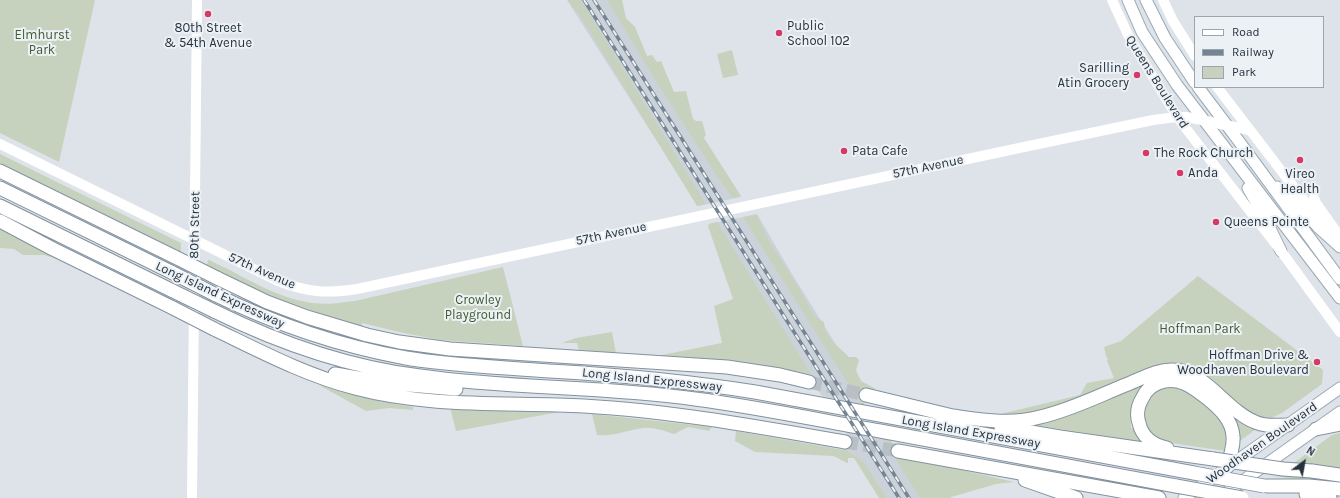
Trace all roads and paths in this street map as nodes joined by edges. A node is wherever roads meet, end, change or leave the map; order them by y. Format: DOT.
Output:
graph roads {
  1 [pos="197,0"];
  2 [pos="1112,0"];
  3 [pos="1128,0"];
  4 [pos="1146,0"];
  5 [pos="1163,0"];
  6 [pos="1194,54"];
  7 [pos="1194,82"];
  8 [pos="1199,88"];
  9 [pos="1218,88"];
  10 [pos="1177,117"];
  11 [pos="1203,120"];
  12 [pos="1228,126"];
  13 [pos="1249,130"];
  14 [pos="0,144"];
  15 [pos="1230,156"];
  16 [pos="0,171"];
  17 [pos="1267,180"];
  18 [pos="0,188"];
  19 [pos="1314,198"];
  20 [pos="0,206"];
  21 [pos="0,221"];
  22 [pos="0,226"];
  23 [pos="195,240"];
  24 [pos="1340,246"];
  25 [pos="53,249"];
  26 [pos="1281,251"];
  27 [pos="1340,279"];
  28 [pos="1340,298"];
  29 [pos="1340,332"];
  30 [pos="275,358"];
  31 [pos="809,382"];
  32 [pos="524,385"];
  33 [pos="1340,388"];
  34 [pos="866,396"];
  35 [pos="1340,412"];
  36 [pos="953,416"];
  37 [pos="1340,424"];
  38 [pos="1288,425"];
  39 [pos="1316,429"];
  40 [pos="845,442"];
  41 [pos="898,451"];
  42 [pos="1216,457"];
  43 [pos="977,465"];
  44 [pos="1226,468"];
  45 [pos="1340,475"];
  46 [pos="1266,486"];
  47 [pos="1340,489"];
  48 [pos="1115,491"];
  49 [pos="192,498"];
  50 [pos="1076,498"];
  51 [pos="1144,498"];
  52 [pos="1159,498"];
  53 [pos="1184,498"];
  54 [pos="1219,498"];
  55 [pos="1242,498"];
  56 [pos="1330,498"];
  1 -- 23 [label="street, 80th Street"];
  2 -- 10 [label="street, Queens Boulevard"];
  3 -- 11 [label="main road, Queens Boulevard"];
  4 -- 7 [label="main road"];
  5 -- 6 [label="street"];
  8 -- 12 [label="main road"];
  9 -- 13 [label="street"];
  10 -- 11 [label="street, 57th Avenue"];
  10 -- 23 [label="street, 57th Avenue"];
  10 -- 26 [label="street, Queens Boulevard"];
  11 -- 12 [label="street, 57th Avenue"];
  11 -- 15 [label="main road, Queens Boulevard"];
  12 -- 13 [label="street, 57th Avenue"];
  12 -- 17 [label="main road"];
  13 -- 24 [label="street"];
  14 -- 23 [label="street, 57th Avenue"];
  15 -- 26 [label="main road"];
  15 -- 28 [label="main road, Queens Boulevard"];
  16 -- 31 [label="highway, bridge"];
  17 -- 24 [label="main road"];
  17 -- 27 [label="main road"];
  18 -- 46 [label="highway, Long Island Expressway, bridge"];
  19 -- 24 [label="street"];
  20 -- 32 [label="highway, Long Island Expressway, bridge"];
  21 -- 25 [label="highway"];
  22 -- 25 [label="highway"];
  23 -- 49 [label="street, 80th Street"];
  25 -- 30 [label="highway, bridge"];
  26 -- 29 [label="street, Queens Boulevard"];
  30 -- 32 [label="highway"];
  30 -- 40 [label="highway"];
  32 -- 55 [label="highway, Long Island Expressway, bridge"];
  33 -- 38 [label="main road, Woodhaven Boulevard"];
  34 -- 36 [label="highway"];
  35 -- 39 [label="main road, Woodhaven Boulevard"];
  36 -- 38 [label="highway"];
  36 -- 42 [label="highway"];
  37 -- 39 [label="highway"];
  38 -- 44 [label="main road, Woodhaven Boulevard"];
  39 -- 54 [label="main road, Woodhaven Boulevard"];
  41 -- 43 [label="highway"];
  42 -- 44 [label="highway"];
  42 -- 45 [label="highway, bridge"];
  43 -- 48 [label="highway"];
  43 -- 50 [label="highway"];
  44 -- 53 [label="main road, Woodhaven Boulevard"];
  46 -- 47 [label="highway"];
  46 -- 56 [label="highway, Long Island Expressway"];
  48 -- 51 [label="highway"];
  48 -- 52 [label="highway"];
}
